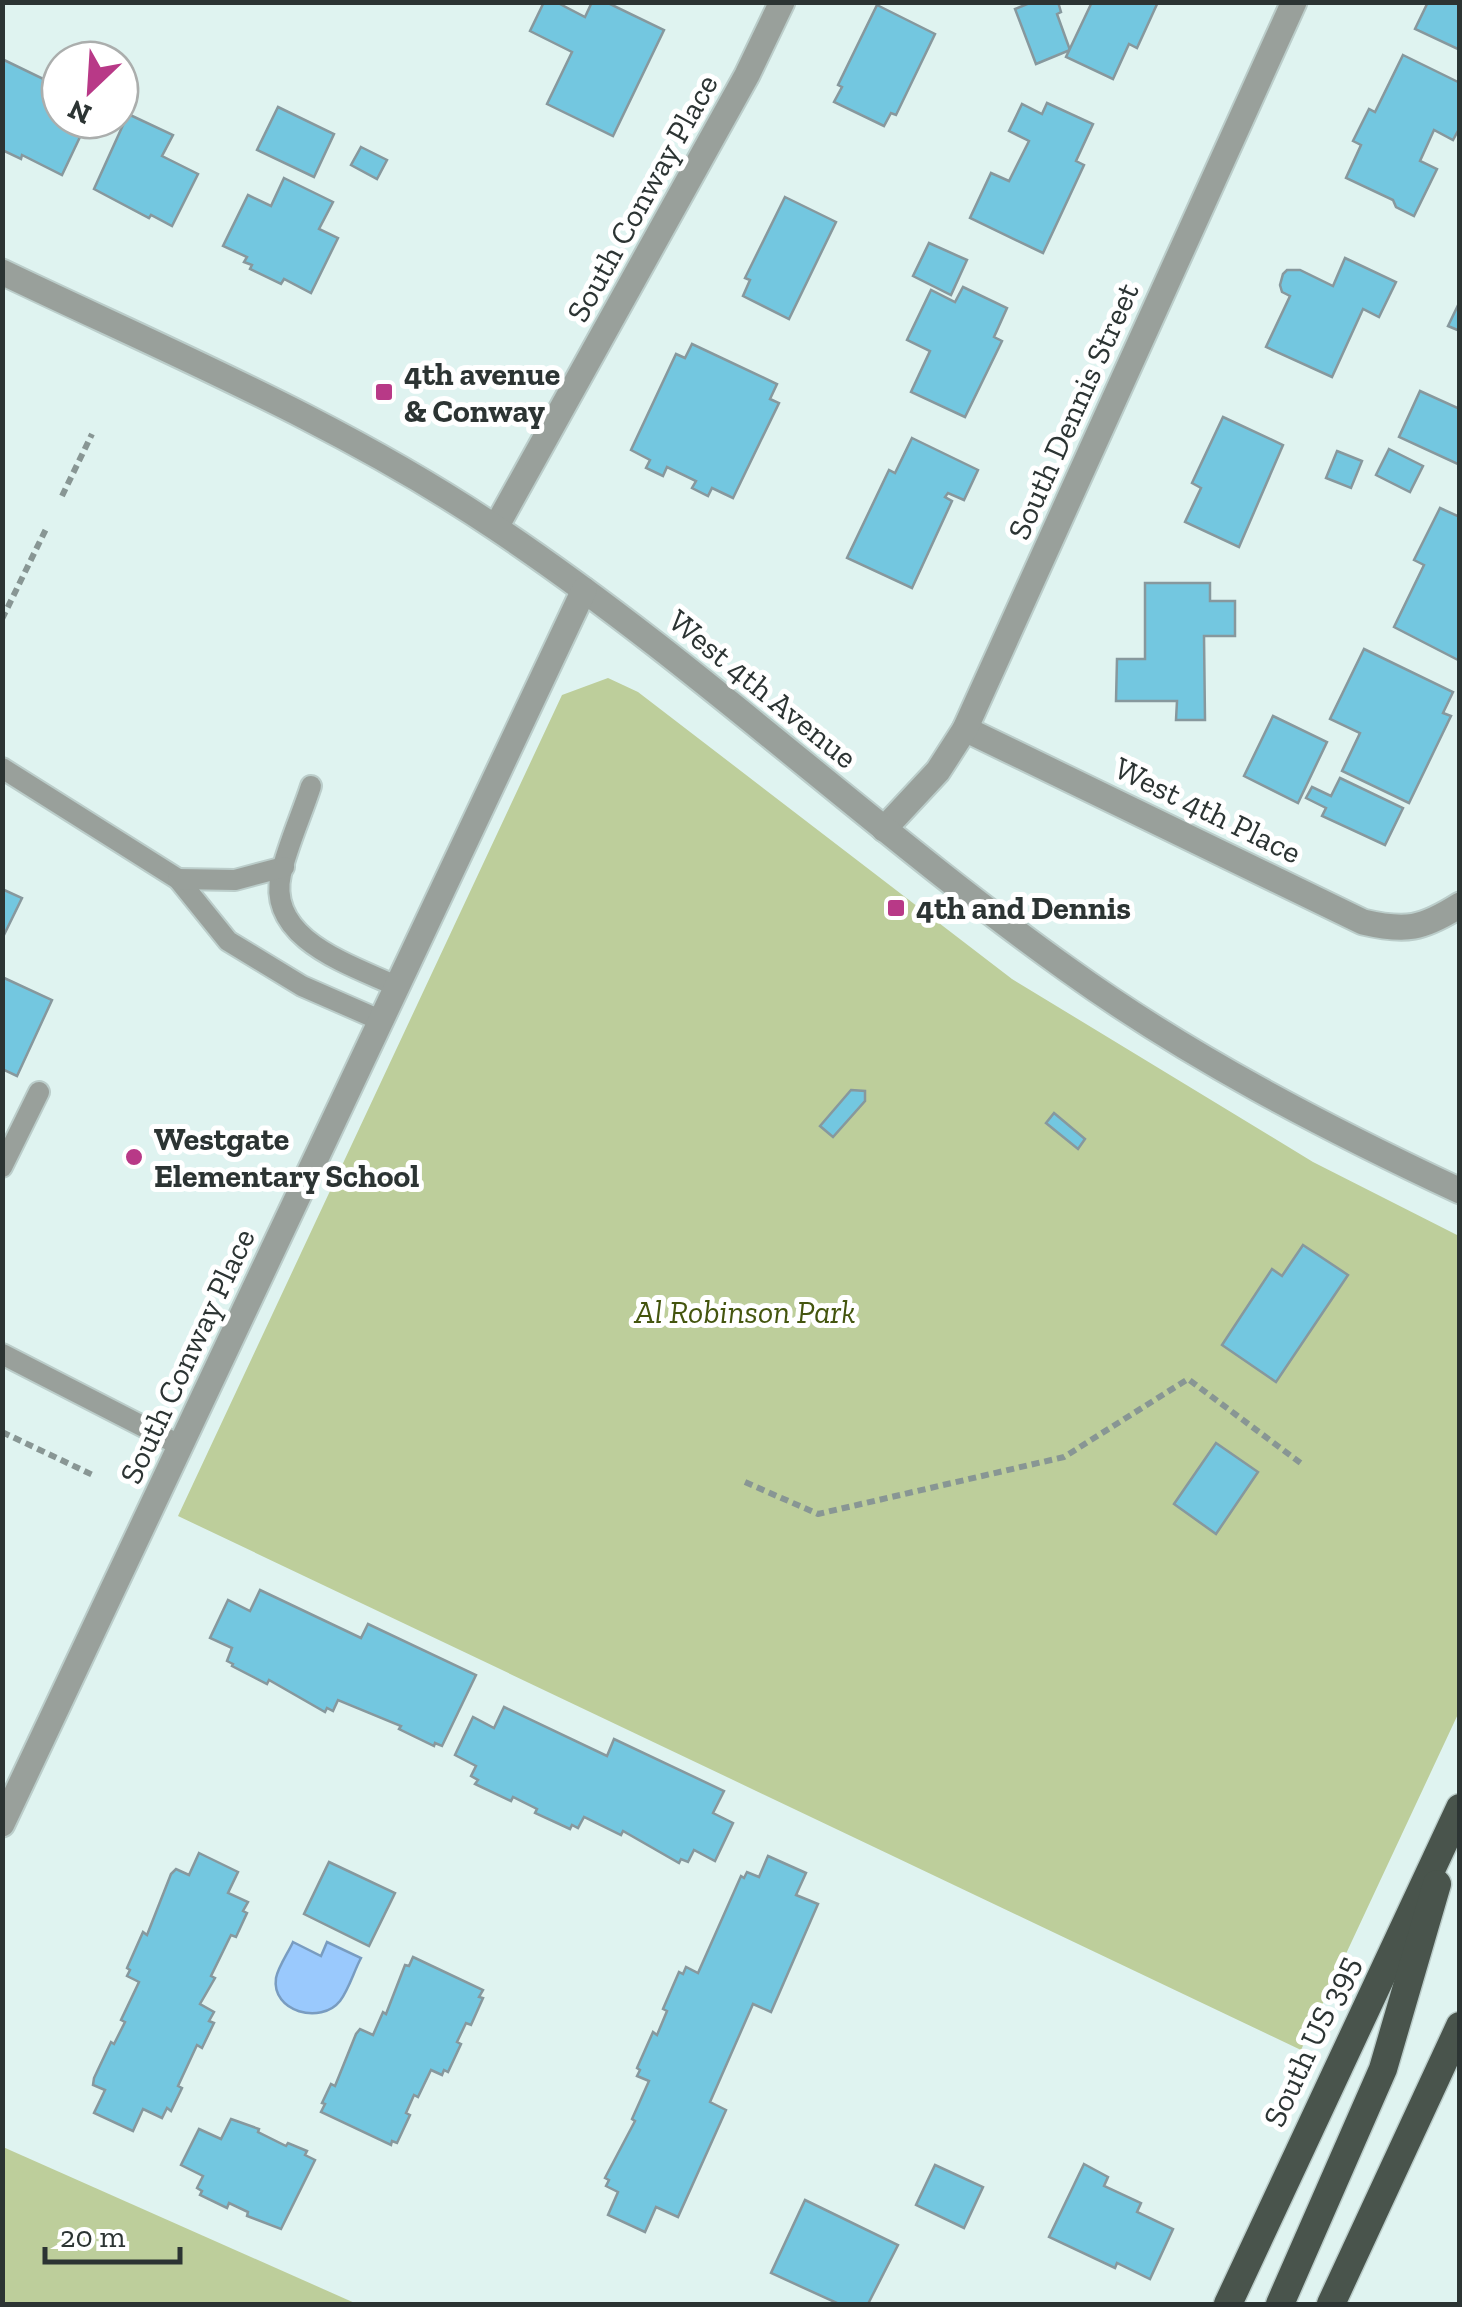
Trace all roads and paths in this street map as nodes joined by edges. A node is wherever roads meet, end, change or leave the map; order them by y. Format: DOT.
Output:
graph roads {
  1 [pos="782,2"];
  2 [pos="1294,2"];
  3 [pos="2,272"];
  4 [pos="92,434"];
  5 [pos="62,496"];
  6 [pos="496,527"];
  7 [pos="46,528"];
  8 [pos="584,590"];
  9 [pos="2,618"];
  10 [pos="965,728"];
  11 [pos="2,768"];
  12 [pos="312,786"];
  13 [pos="884,829"];
  14 [pos="284,868"];
  15 [pos="178,880"];
  16 [pos="1460,905"];
  17 [pos="398,987"];
  18 [pos="382,1021"];
  19 [pos="39,1092"];
  20 [pos="2,1167"];
  21 [pos="1460,1192"];
  22 [pos="2,1354"];
  23 [pos="2,1432"];
  24 [pos="181,1446"];
  25 [pos="1302,1464"];
  26 [pos="95,1476"];
  27 [pos="745,1482"];
  28 [pos="1457,1814"];
  29 [pos="2,1824"];
  30 [pos="1460,2026"];
  31 [pos="1228,2304"];
  32 [pos="1280,2304"];
  33 [pos="1331,2304"];
  1 -- 6 [label="street, South Conway Place"];
  2 -- 10 [label="street, South Dennis Street"];
  3 -- 6 [label="street, West 4th Avenue"];
  4 -- 5 [label="path"];
  6 -- 8 [label="street, West 4th Avenue"];
  7 -- 9 [label="path"];
  8 -- 13 [label="street, West 4th Avenue"];
  8 -- 17 [label="street, South Conway Place"];
  10 -- 13 [label="street, South Dennis Street"];
  10 -- 16 [label="street, West 4th Place"];
  11 -- 15 [label="lane"];
  12 -- 14 [label="lane"];
  13 -- 21 [label="street, West 4th Avenue"];
  14 -- 15 [label="lane"];
  14 -- 17 [label="lane"];
  15 -- 18 [label="lane"];
  17 -- 18 [label="street, South Conway Place"];
  18 -- 24 [label="street, South Conway Place"];
  19 -- 20 [label="lane"];
  22 -- 24 [label="lane"];
  23 -- 26 [label="path"];
  24 -- 29 [label="street, South Conway Place"];
  25 -- 27 [label="path"];
  28 -- 31 [label="highway, South US 395"];
  28 -- 32 [label="highway"];
  30 -- 33 [label="highway"];
}
